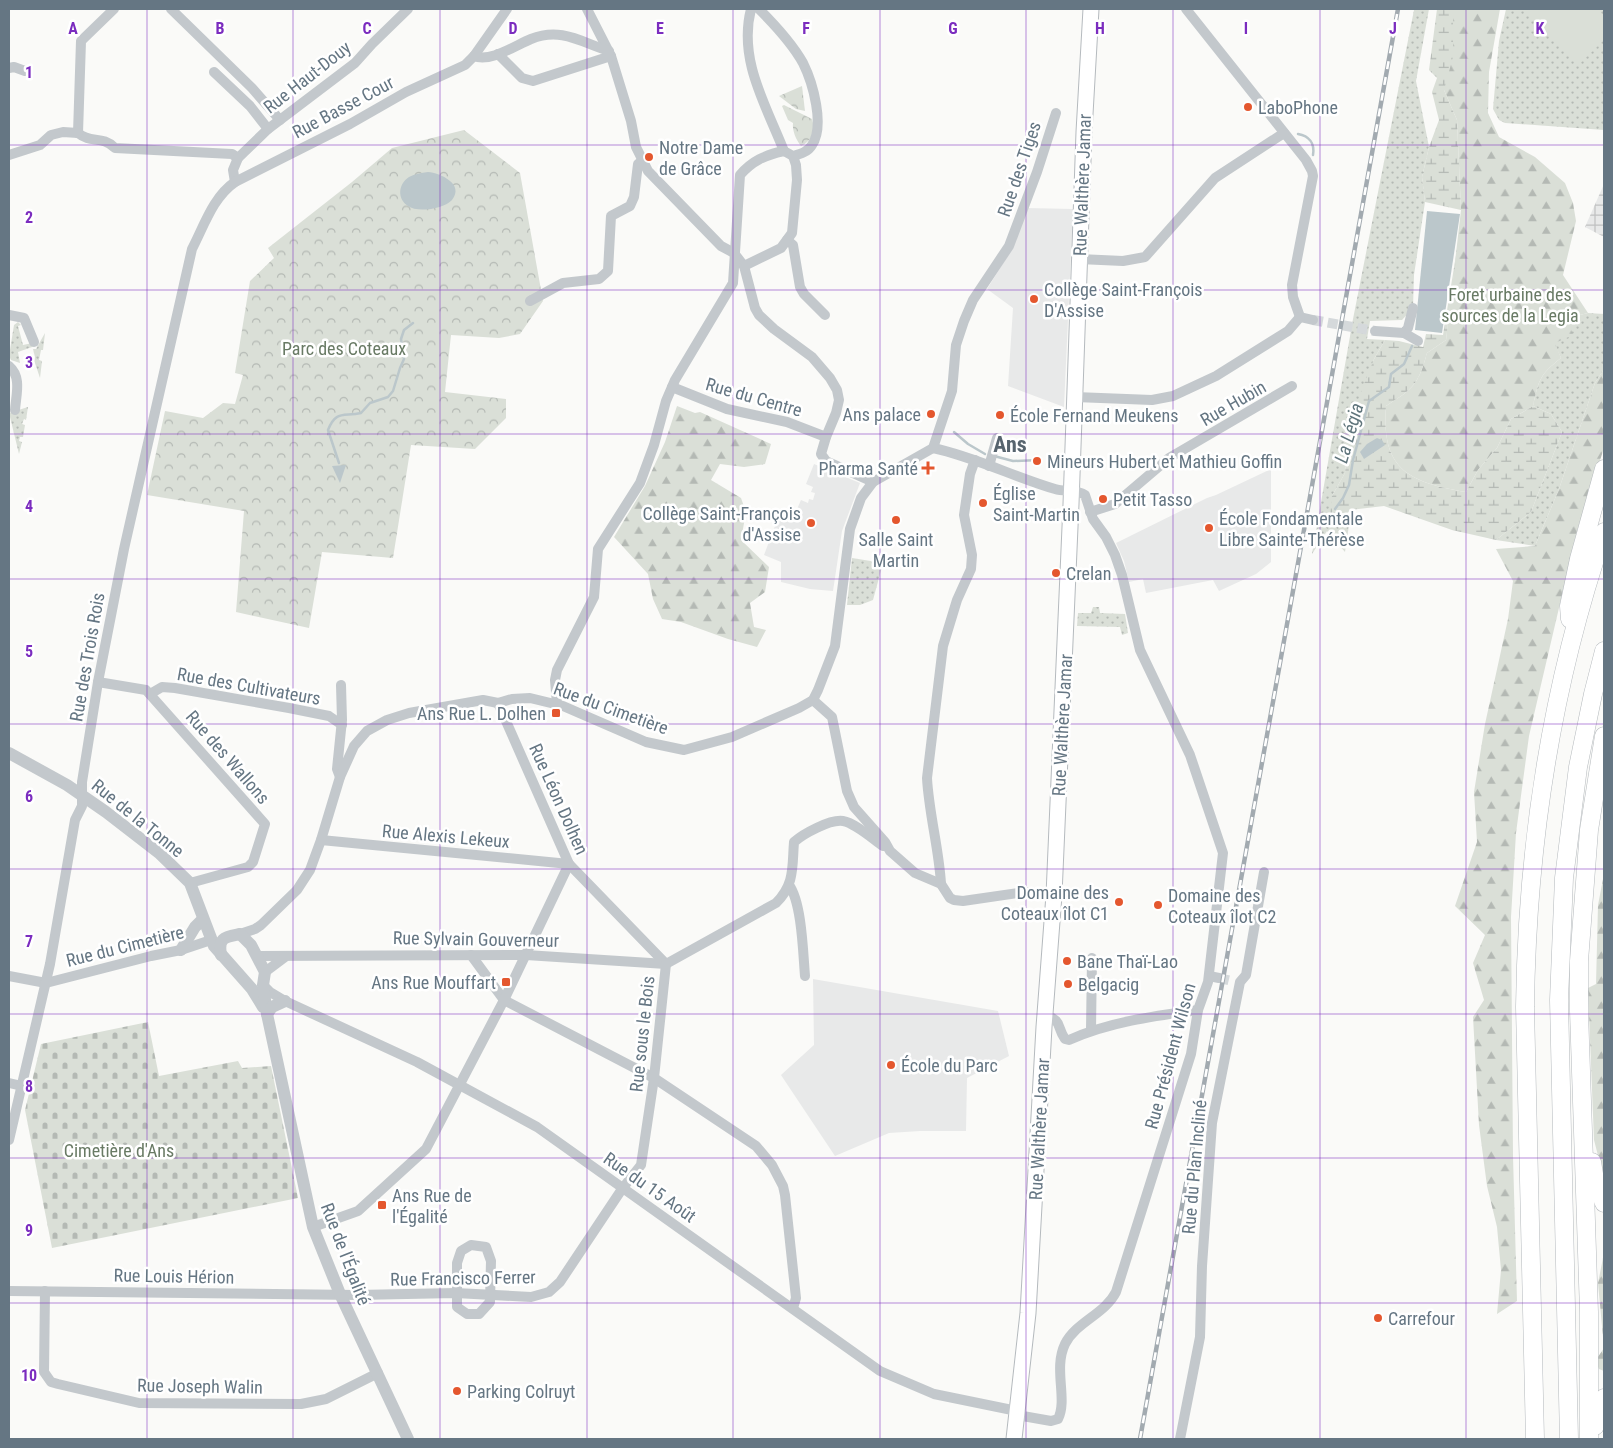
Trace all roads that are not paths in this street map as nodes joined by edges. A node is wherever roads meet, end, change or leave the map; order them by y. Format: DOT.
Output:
graph roads {
  1 [pos="114,9"];
  2 [pos="172,9"];
  3 [pos="408,9"];
  4 [pos="507,9"];
  5 [pos="587,9"];
  6 [pos="751,9"];
  7 [pos="759,9"];
  8 [pos="1091,9"];
  9 [pos="1186,9"];
  10 [pos="610,53"];
  11 [pos="498,54"];
  12 [pos="474,56"];
  13 [pos="9,68"];
  14 [pos="24,71"];
  15 [pos="214,72"];
  16 [pos="1056,113"];
  17 [pos="280,120"];
  18 [pos="268,128"];
  19 [pos="1284,132"];
  20 [pos="78,133"];
  21 [pos="788,154"];
  22 [pos="9,155"];
  23 [pos="238,158"];
  24 [pos="642,161"];
  25 [pos="231,185"];
  26 [pos="787,240"];
  27 [pos="734,253"];
  28 [pos="1079,259"];
  29 [pos="744,266"];
  30 [pos="530,302"];
  31 [pos="1413,308"];
  32 [pos="9,315"];
  33 [pos="826,315"];
  34 [pos="1300,317"];
  35 [pos="1313,320"];
  36 [pos="1376,331"];
  37 [pos="1404,332"];
  38 [pos="1418,340"];
  39 [pos="34,342"];
  40 [pos="9,366"];
  41 [pos="1292,386"];
  42 [pos="672,387"];
  43 [pos="1075,397"];
  44 [pos="14,410"];
  45 [pos="826,436"];
  46 [pos="997,438"];
  47 [pos="933,448"];
  48 [pos="975,460"];
  49 [pos="989,466"];
  50 [pos="1604,469"];
  51 [pos="873,482"];
  52 [pos="1072,491"];
  53 [pos="1090,512"];
  54 [pos="1604,532"];
  55 [pos="1572,637"];
  56 [pos="1604,651"];
  57 [pos="98,682"];
  58 [pos="341,685"];
  59 [pos="150,694"];
  60 [pos="813,700"];
  61 [pos="498,703"];
  62 [pos="557,704"];
  63 [pos="342,725"];
  64 [pos="1604,736"];
  65 [pos="9,753"];
  66 [pos="340,777"];
  67 [pos="81,793"];
  68 [pos="321,840"];
  69 [pos="890,851"];
  70 [pos="568,864"];
  71 [pos="1264,872"];
  72 [pos="190,883"];
  73 [pos="941,884"];
  74 [pos="789,885"];
  75 [pos="1054,895"];
  76 [pos="202,920"];
  77 [pos="255,929"];
  78 [pos="240,934"];
  79 [pos="226,937"];
  80 [pos="211,940"];
  81 [pos="181,950"];
  82 [pos="254,950"];
  83 [pos="221,955"];
  84 [pos="471,955"];
  85 [pos="526,955"];
  86 [pos="286,956"];
  87 [pos="1092,958"];
  88 [pos="666,964"];
  89 [pos="9,976"];
  90 [pos="805,976"];
  91 [pos="260,982"];
  92 [pos="46,983"];
  93 [pos="504,1000"];
  94 [pos="285,1001"];
  95 [pos="1198,1010"];
  96 [pos="267,1014"];
  97 [pos="1045,1015"];
  98 [pos="1091,1030"];
  99 [pos="654,1078"];
  100 [pos="1581,1080"];
  101 [pos="9,1083"];
  102 [pos="459,1084"];
  103 [pos="22,1086"];
  104 [pos="9,1140"];
  105 [pos="622,1189"];
  106 [pos="1604,1203"];
  107 [pos="313,1227"];
  108 [pos="9,1291"];
  109 [pos="45,1291"];
  110 [pos="456,1293"];
  111 [pos="340,1294"];
  112 [pos="490,1294"];
  113 [pos="793,1308"];
  114 [pos="378,1373"];
  115 [pos="1604,1398"];
  116 [pos="1017,1413"];
  117 [pos="408,1439"];
  118 [pos="1014,1439"];
  119 [pos="1180,1439"];
  120 [pos="1534,1439"];
  121 [pos="1569,1439"];
  122 [pos="1589,1439"];
  123 [pos="1593,1439"];
  1 -- 20 [label="street"];
  2 -- 17 [label="street"];
  3 -- 17 [label="street, Rue Haut-Douy"];
  4 -- 12 [label="street, Rue Basse Cour"];
  5 -- 10 [label="street"];
  6 -- 21 [label="street"];
  7 -- 21 [label="street"];
  8 -- 28 [label="main road, Rue Walthère Jamar"];
  9 -- 19 [label="street"];
  10 -- 11 [label="street"];
  10 -- 11 [label="street"];
  10 -- 24 [label="street"];
  11 -- 12 [label="street"];
  12 -- 25 [label="street, Rue Basse Cour"];
  13 -- 14 [label="street"];
  15 -- 18 [label="street, Rue Haut-Douy"];
  16 -- 47 [label="street, Rue des Tiges"];
  17 -- 18 [label="street, Rue Haut-Douy"];
  18 -- 23 [label="street, Rue Haut-Douy"];
  19 -- 28 [label="street"];
  19 -- 34 [label="street"];
  20 -- 22 [label="street"];
  20 -- 23 [label="street"];
  21 -- 26 [label="street"];
  21 -- 27 [label="street"];
  23 -- 25 [label="street"];
  24 -- 27 [label="street"];
  24 -- 30 [label="street"];
  25 -- 57 [label="street, Rue des Trois Rois"];
  26 -- 29 [label="street"];
  26 -- 33 [label="street"];
  27 -- 29 [label="street"];
  27 -- 42 [label="street"];
  28 -- 43 [label="main road, Rue Walthère Jamar"];
  29 -- 45 [label="street"];
  31 -- 37 [label="street"];
  32 -- 39 [label="street"];
  34 -- 35 [label="street"];
  34 -- 43 [label="street"];
  36 -- 37 [label="street"];
  37 -- 38 [label="street"];
  40 -- 44 [label="street"];
  41 -- 53 [label="street, Rue Hubin"];
  42 -- 45 [label="street, Rue du Centre"];
  42 -- 62 [label="street"];
  43 -- 52 [label="main road, Rue Walthère Jamar"];
  45 -- 51 [label="street"];
  46 -- 49 [label="street"];
  47 -- 48 [label="street"];
  47 -- 51 [label="street"];
  48 -- 49 [label="street"];
  48 -- 73 [label="street"];
  49 -- 52 [label="street"];
  50 -- 55 [label="highway"];
  51 -- 60 [label="street"];
  52 -- 53 [label="street, Rue Président Wilson"];
  52 -- 75 [label="main road, Rue Walthère Jamar"];
  53 -- 95 [label="street, Rue Président Wilson"];
  54 -- 55 [label="highway"];
  55 -- 120 [label="highway"];
  56 -- 121 [label="highway"];
  57 -- 59 [label="street"];
  57 -- 67 [label="street, Rue des Trois Rois"];
  58 -- 63 [label="street"];
  59 -- 63 [label="street, Rue des Cultivateurs"];
  59 -- 72 [label="street, Rue des Wallons"];
  60 -- 62 [label="street, Rue du Cimetière"];
  60 -- 69 [label="street"];
  61 -- 62 [label="street, Rue du Cimetière"];
  61 -- 66 [label="street, Rue du Cimetière"];
  61 -- 70 [label="street, Rue Léon Dolhen"];
  63 -- 66 [label="street"];
  64 -- 100 [label="highway"];
  65 -- 67 [label="street, Rue de la Tonne"];
  66 -- 68 [label="street, Rue du Cimetière"];
  67 -- 72 [label="street, Rue de la Tonne"];
  67 -- 92 [label="street, Rue des Trois Rois"];
  68 -- 70 [label="street, Rue Alexis Lekeux"];
  68 -- 77 [label="street, Rue du Cimetière"];
  69 -- 73 [label="street"];
  69 -- 74 [label="street"];
  70 -- 85 [label="street"];
  70 -- 88 [label="street, Rue Léon Dolhen"];
  71 -- 119 [label="street, Rue du Plan Incliné"];
  72 -- 76 [label="street, Rue de la Tonne"];
  73 -- 75 [label="street"];
  74 -- 88 [label="street, Rue sous le Bois"];
  74 -- 90 [label="street"];
  75 -- 97 [label="main road, Rue Walthère Jamar"];
  76 -- 80 [label="street, Rue de la Tonne"];
  76 -- 81 [label="street"];
  77 -- 78 [label="street, Rue du Cimetière"];
  77 -- 82 [label="street"];
  78 -- 79 [label="street"];
  78 -- 82 [label="street"];
  79 -- 80 [label="street"];
  79 -- 83 [label="street"];
  80 -- 81 [label="street, Rue du Cimetière"];
  80 -- 83 [label="street, Rue de l'Égalité"];
  81 -- 92 [label="street, Rue du Cimetière"];
  82 -- 86 [label="street, Rue Sylvain Gouverneur"];
  82 -- 91 [label="street"];
  83 -- 91 [label="street, Rue de l'Égalité"];
  84 -- 85 [label="street, Rue Sylvain Gouverneur"];
  84 -- 86 [label="street, Rue Sylvain Gouverneur"];
  84 -- 93 [label="street"];
  85 -- 88 [label="street, Rue Sylvain Gouverneur"];
  85 -- 93 [label="street"];
  86 -- 91 [label="street"];
  87 -- 98 [label="street"];
  88 -- 99 [label="street, Rue sous le Bois"];
  89 -- 92 [label="street"];
  91 -- 94 [label="street, Rue du 15 Août"];
  91 -- 96 [label="street, Rue de l'Égalité"];
  92 -- 103 [label="street, Rue des Trois Rois"];
  93 -- 99 [label="street"];
  93 -- 102 [label="street"];
  94 -- 96 [label="street"];
  94 -- 102 [label="street, Rue du 15 Août"];
  95 -- 98 [label="street"];
  95 -- 116 [label="street, Rue Président Wilson"];
  96 -- 107 [label="street, Rue de l'Égalité"];
  97 -- 98 [label="street"];
  97 -- 116 [label="main road, Rue Walthère Jamar"];
  99 -- 105 [label="street, Rue sous le Bois"];
  99 -- 113 [label="street"];
  100 -- 106 [label="highway"];
  100 -- 122 [label="highway"];
  101 -- 103 [label="street"];
  102 -- 105 [label="street, Rue du 15 Août"];
  102 -- 107 [label="street"];
  103 -- 104 [label="street, Rue des Trois Rois"];
  105 -- 112 [label="street, Rue Francisco Ferrer"];
  105 -- 113 [label="street, Rue du 15 Août"];
  107 -- 111 [label="street, Rue de l'Égalité"];
  108 -- 109 [label="street, Rue Louis Hérion"];
  109 -- 111 [label="street, Rue Louis Hérion"];
  109 -- 114 [label="street, Rue Joseph Walin"];
  110 -- 111 [label="street, Rue Francisco Ferrer"];
  110 -- 112 [label="street, Rue Francisco Ferrer"];
  110 -- 112 [label="street"];
  110 -- 112 [label="street"];
  111 -- 114 [label="street, Rue de l'Égalité"];
  113 -- 116 [label="street, Rue du 15 Août"];
  114 -- 117 [label="street, Rue de l'Égalité"];
  115 -- 123 [label="highway"];
  116 -- 118 [label="main road, Rue Walthère Jamar"];
}
